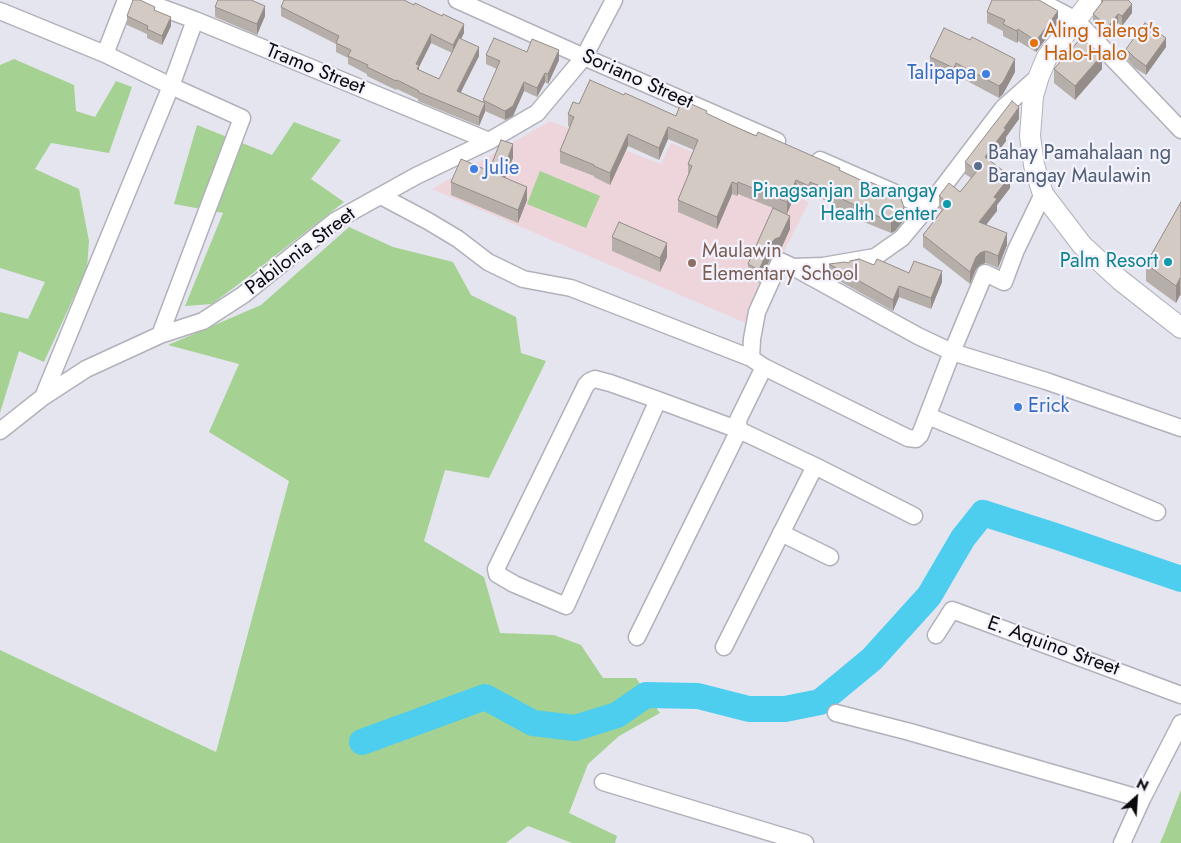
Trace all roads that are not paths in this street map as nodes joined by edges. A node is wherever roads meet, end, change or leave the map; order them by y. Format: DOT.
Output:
graph roads {
  1 [pos="126,0"];
  2 [pos="141,0"];
  3 [pos="457,0"];
  4 [pos="614,0"];
  5 [pos="1038,0"];
  6 [pos="1092,0"];
  7 [pos="0,11"];
  8 [pos="195,20"];
  9 [pos="1076,20"];
  10 [pos="105,54"];
  11 [pos="584,57"];
  12 [pos="1039,76"];
  13 [pos="171,86"];
  14 [pos="1181,130"];
  15 [pos="489,141"];
  16 [pos="790,147"];
  17 [pos="808,155"];
  18 [pos="1043,194"];
  19 [pos="382,196"];
  20 [pos="927,208"];
  21 [pos="787,264"];
  22 [pos="1181,328"];
  23 [pos="160,335"];
  24 [pos="952,352"];
  25 [pos="758,362"];
  26 [pos="43,397"];
  27 [pos="658,400"];
  28 [pos="928,416"];
  29 [pos="1181,428"];
  30 [pos="739,430"];
  31 [pos="0,431"];
  32 [pos="815,466"];
  33 [pos="1157,512"];
  34 [pos="914,516"];
  35 [pos="781,533"];
  36 [pos="830,557"];
  37 [pos="936,635"];
  38 [pos="637,637"];
  39 [pos="724,646"];
  40 [pos="1181,695"];
  41 [pos="836,713"];
  42 [pos="1181,723"];
  43 [pos="602,782"];
  44 [pos="1142,799"];
  45 [pos="772,838"];
  46 [pos="805,843"];
  47 [pos="1122,843"];
  1 -- 10 [label="street"];
  2 -- 8 [label="street, Tramo Street"];
  3 -- 11 [label="street, Soriano Street"];
  4 -- 11 [label="street, Pabilonia Street"];
  5 -- 9 [label="street"];
  6 -- 9 [label="main road"];
  7 -- 10 [label="street"];
  8 -- 13 [label="street"];
  8 -- 15 [label="street, Tramo Street"];
  9 -- 12 [label="main road"];
  9 -- 14 [label="street"];
  10 -- 13 [label="street"];
  11 -- 15 [label="street, Pabilonia Street"];
  11 -- 16 [label="street, Soriano Street"];
  12 -- 18 [label="main road"];
  12 -- 20 [label="street"];
  13 -- 23 [label="street"];
  13 -- 26 [label="street"];
  15 -- 19 [label="street, Pabilonia Street"];
  17 -- 20 [label="street"];
  18 -- 22 [label="main road"];
  18 -- 24 [label="street"];
  19 -- 23 [label="street, Pabilonia Street"];
  19 -- 25 [label="street"];
  20 -- 21 [label="street"];
  21 -- 24 [label="street"];
  21 -- 25 [label="street"];
  23 -- 26 [label="street, Pabilonia Street"];
  24 -- 28 [label="street"];
  24 -- 29 [label="street"];
  25 -- 28 [label="street"];
  25 -- 30 [label="street"];
  26 -- 31 [label="street, Pabilonia Street"];
  27 -- 27 [label="street"];
  27 -- 30 [label="street"];
  28 -- 33 [label="street"];
  30 -- 32 [label="street"];
  30 -- 38 [label="street"];
  32 -- 34 [label="street"];
  32 -- 35 [label="street"];
  35 -- 36 [label="street"];
  35 -- 39 [label="street"];
  37 -- 40 [label="street, E. Aquino Street"];
  41 -- 44 [label="street"];
  42 -- 44 [label="street"];
  43 -- 45 [label="street"];
  44 -- 47 [label="street"];
  45 -- 46 [label="street"];
}
